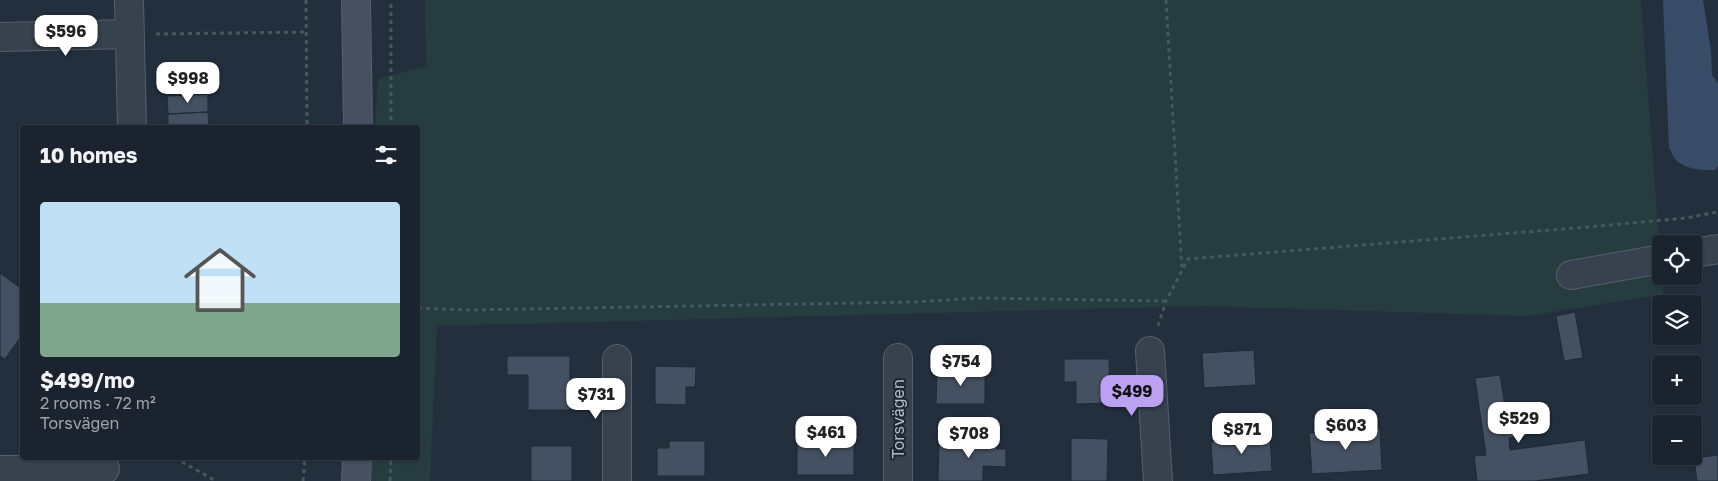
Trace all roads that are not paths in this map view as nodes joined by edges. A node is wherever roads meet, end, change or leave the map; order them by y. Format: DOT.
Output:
graph roads {
  1 [pos="129,0"];
  2 [pos="356,0"];
  3 [pos="130,34"];
  4 [pos="0,38"];
  5 [pos="132,125"];
  6 [pos="358,125"];
  7 [pos="1718,249"];
  8 [pos="1702,252"];
  9 [pos="1652,261"];
  10 [pos="1571,275"];
  11 [pos="1150,350"];
  12 [pos="898,358"];
  13 [pos="617,359"];
  14 [pos="357,460"];
  15 [pos="105,469"];
  16 [pos="0,470"];
  17 [pos="356,481"];
  18 [pos="617,481"];
  19 [pos="898,481"];
  20 [pos="1158,481"];
  1 -- 3 [label="street"];
  2 -- 6 [label="street"];
  3 -- 4 [label="street"];
  3 -- 5 [label="street"];
  7 -- 8 [label="street"];
  9 -- 10 [label="street"];
  11 -- 20 [label="street"];
  12 -- 19 [label="street, Torsvägen"];
  13 -- 18 [label="street"];
  14 -- 17 [label="street"];
  15 -- 16 [label="street"];
}
